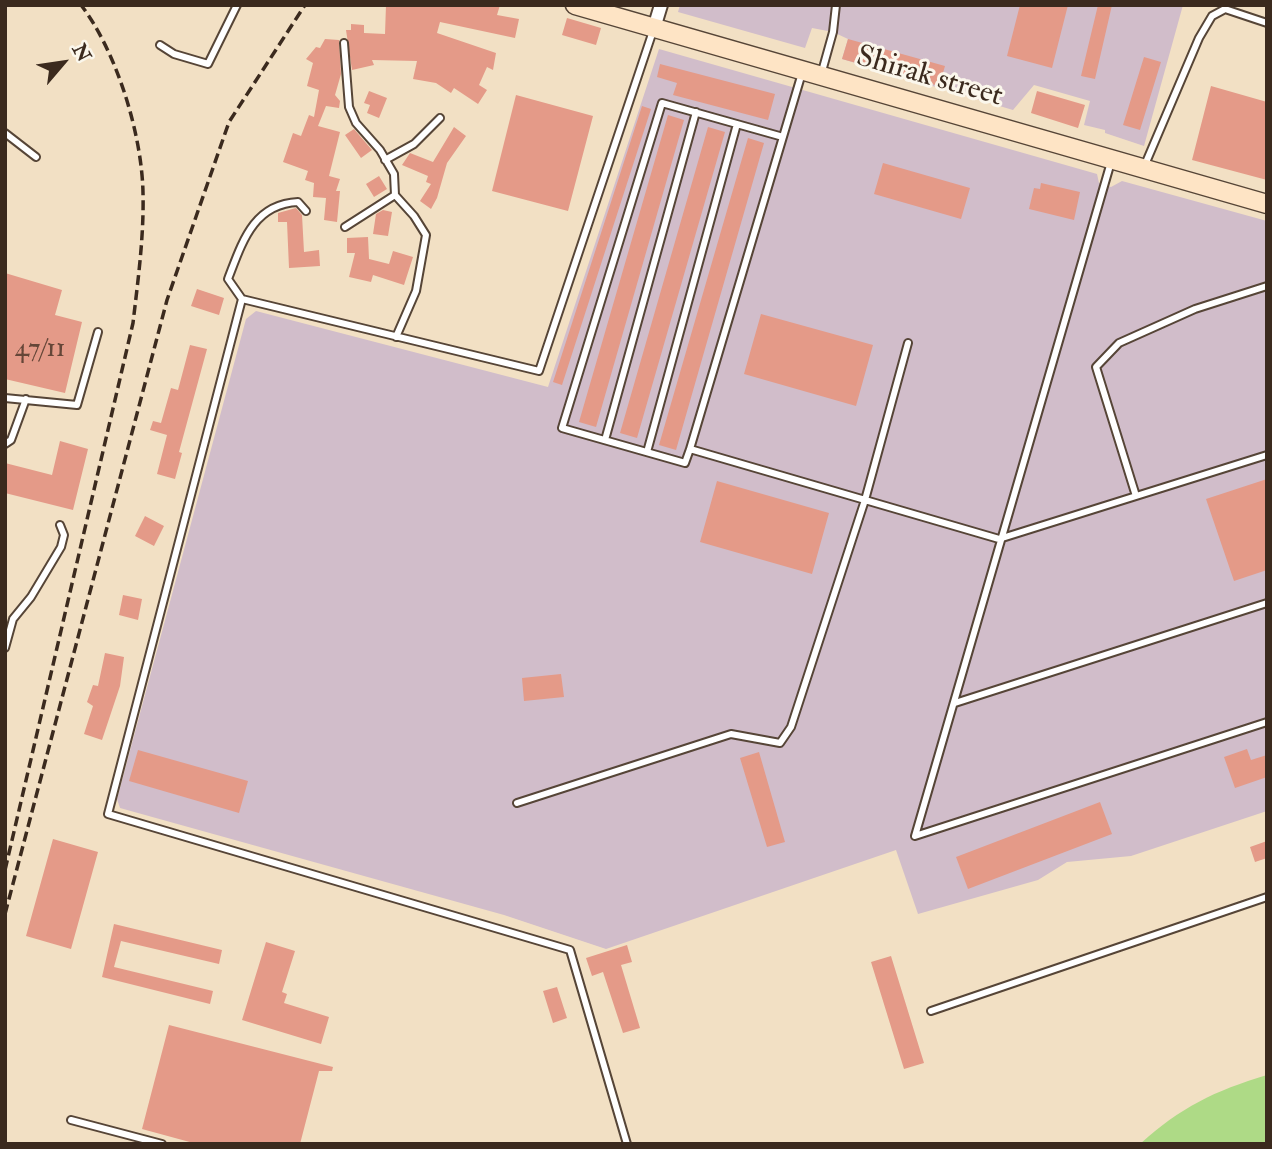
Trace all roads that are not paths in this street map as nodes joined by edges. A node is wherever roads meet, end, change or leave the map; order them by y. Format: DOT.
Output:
graph roads {
  1 [pos="237,5"];
  2 [pos="576,5"];
  3 [pos="596,5"];
  4 [pos="836,5"];
  5 [pos="657,18"];
  6 [pos="1267,23"];
  7 [pos="344,43"];
  8 [pos="160,45"];
  9 [pos="803,67"];
  10 [pos="822,72"];
  11 [pos="696,113"];
  12 [pos="440,118"];
  13 [pos="737,124"];
  14 [pos="5,133"];
  15 [pos="783,137"];
  16 [pos="36,157"];
  17 [pos="1112,157"];
  18 [pos="385,160"];
  19 [pos="1145,166"];
  20 [pos="395,195"];
  21 [pos="1267,197"];
  22 [pos="1267,204"];
  23 [pos="306,211"];
  24 [pos="345,228"];
  25 [pos="1267,286"];
  26 [pos="242,299"];
  27 [pos="98,332"];
  28 [pos="396,337"];
  29 [pos="908,343"];
  30 [pos="5,398"];
  31 [pos="26,400"];
  32 [pos="605,440"];
  33 [pos="5,444"];
  34 [pos="690,449"];
  35 [pos="647,452"];
  36 [pos="1267,455"];
  37 [pos="1136,496"];
  38 [pos="864,500"];
  39 [pos="61,525"];
  40 [pos="999,539"];
  41 [pos="1267,603"];
  42 [pos="5,648"];
  43 [pos="956,703"];
  44 [pos="1267,722"];
  45 [pos="517,803"];
  46 [pos="1267,897"];
  47 [pos="931,1011"];
  48 [pos="71,1120"];
  49 [pos="162,1144"];
  50 [pos="626,1144"];
  1 -- 8 [label="lane"];
  2 -- 5 [label="main road, Shirak street"];
  3 -- 5 [label="main road, Shirak street"];
  4 -- 10 [label="lane"];
  5 -- 9 [label="main road, Shirak street"];
  5 -- 28 [label="lane"];
  6 -- 19 [label="lane"];
  7 -- 18 [label="lane"];
  9 -- 10 [label="main road, Shirak street"];
  9 -- 15 [label="lane"];
  10 -- 17 [label="main road, Shirak street"];
  11 -- 13 [label="lane"];
  11 -- 32 [label="lane"];
  11 -- 32 [label="lane"];
  12 -- 18 [label="lane"];
  13 -- 15 [label="lane"];
  13 -- 35 [label="lane"];
  14 -- 16 [label="lane"];
  15 -- 34 [label="lane"];
  17 -- 19 [label="main road, Shirak street"];
  17 -- 40 [label="lane"];
  18 -- 20 [label="lane"];
  19 -- 21 [label="main road, Shirak street"];
  19 -- 22 [label="main road, Shirak street"];
  20 -- 24 [label="lane"];
  20 -- 28 [label="lane"];
  23 -- 26 [label="lane"];
  25 -- 37 [label="lane"];
  26 -- 28 [label="lane"];
  26 -- 50 [label="lane"];
  27 -- 31 [label="lane"];
  29 -- 38 [label="lane"];
  30 -- 31 [label="lane"];
  31 -- 33 [label="lane"];
  32 -- 35 [label="lane"];
  34 -- 35 [label="lane"];
  34 -- 38 [label="lane"];
  36 -- 37 [label="lane"];
  37 -- 40 [label="lane"];
  38 -- 40 [label="lane"];
  38 -- 45 [label="lane"];
  39 -- 42 [label="lane"];
  40 -- 43 [label="lane"];
  41 -- 43 [label="lane"];
  43 -- 44 [label="lane"];
  46 -- 47 [label="lane"];
  48 -- 49 [label="lane"];
}
